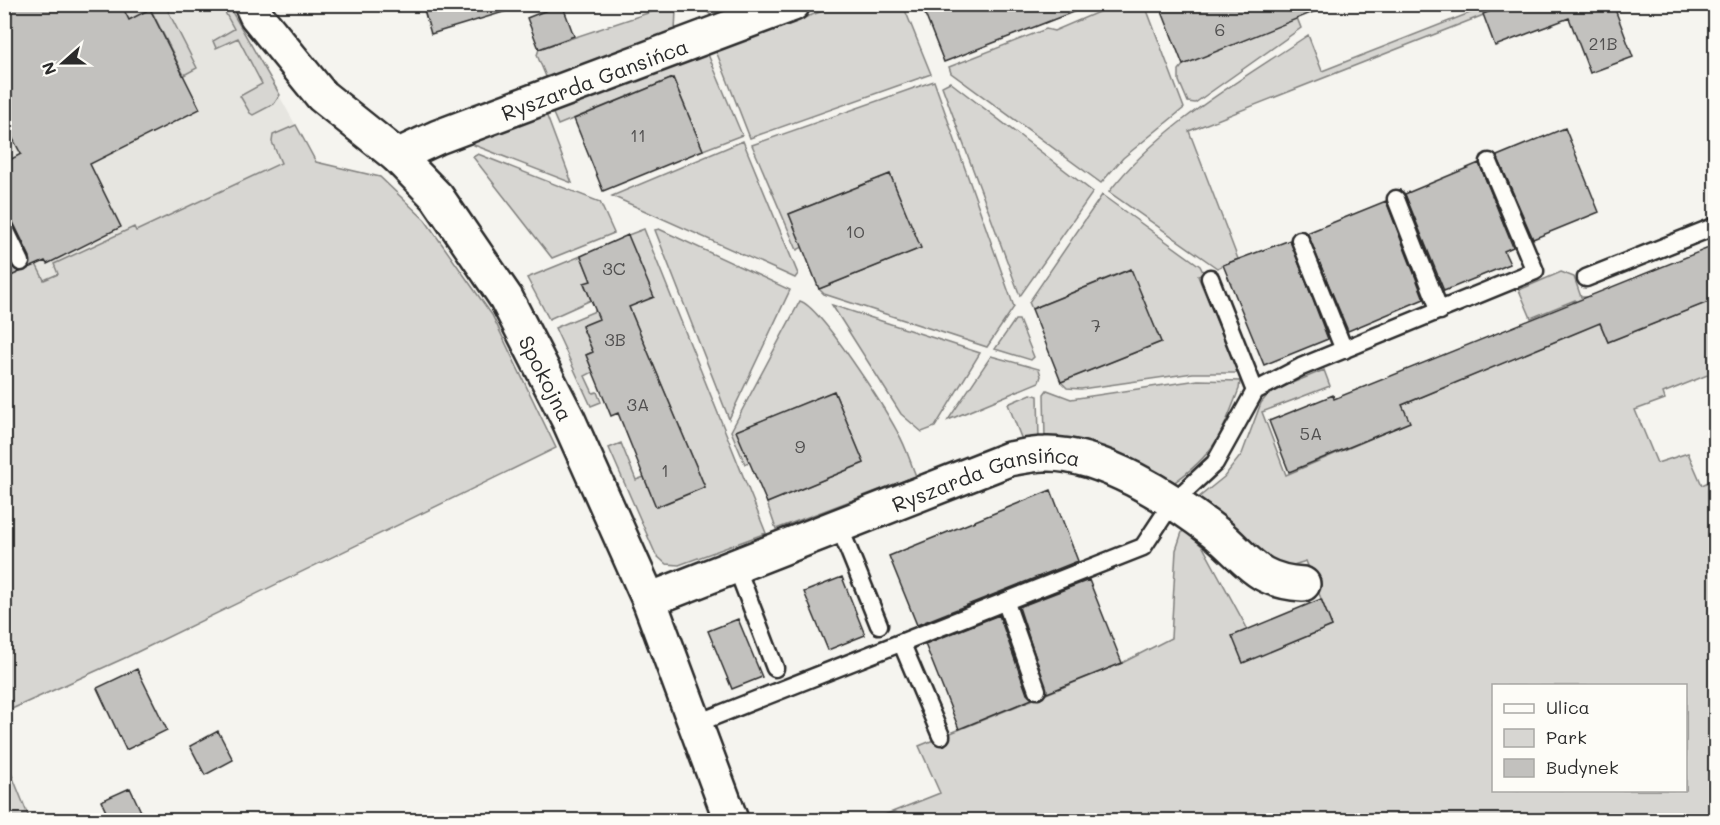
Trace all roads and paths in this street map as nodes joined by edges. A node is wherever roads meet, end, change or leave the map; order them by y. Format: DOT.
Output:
graph roads {
  1 [pos="250,4"];
  2 [pos="793,4"];
  3 [pos="397,156"];
  4 [pos="1489,162"];
  5 [pos="1396,199"];
  6 [pos="1716,226"];
  7 [pos="4,228"];
  8 [pos="1300,240"];
  9 [pos="21,262"];
  10 [pos="1210,278"];
  11 [pos="1586,278"];
  12 [pos="1440,310"];
  13 [pos="1344,350"];
  14 [pos="1255,391"];
  15 [pos="1172,503"];
  16 [pos="839,526"];
  17 [pos="736,566"];
  18 [pos="1303,584"];
  19 [pos="649,600"];
  20 [pos="1006,603"];
  21 [pos="879,625"];
  22 [pos="902,644"];
  23 [pos="776,669"];
  24 [pos="1037,690"];
  25 [pos="695,723"];
  26 [pos="941,736"];
  27 [pos="731,820"];
  1 -- 3 [label="street, Spokojna"];
  2 -- 3 [label="street, Ryszarda Gansińca"];
  3 -- 19 [label="street, Spokojna"];
  4 -- 12 [label="lane"];
  5 -- 12 [label="lane"];
  6 -- 11 [label="lane"];
  7 -- 9 [label="lane"];
  8 -- 13 [label="lane"];
  10 -- 14 [label="lane"];
  12 -- 13 [label="lane"];
  13 -- 14 [label="lane"];
  14 -- 15 [label="lane"];
  15 -- 16 [label="street, Ryszarda Gansińca"];
  15 -- 18 [label="street, Ryszarda Gansińca"];
  15 -- 20 [label="lane"];
  16 -- 17 [label="street, Ryszarda Gansińca"];
  16 -- 21 [label="lane"];
  17 -- 19 [label="street, Ryszarda Gansińca"];
  17 -- 23 [label="lane"];
  19 -- 25 [label="street, Spokojna"];
  20 -- 22 [label="lane"];
  20 -- 24 [label="lane"];
  22 -- 25 [label="lane"];
  22 -- 26 [label="lane"];
  25 -- 27 [label="street, Spokojna"];
}
